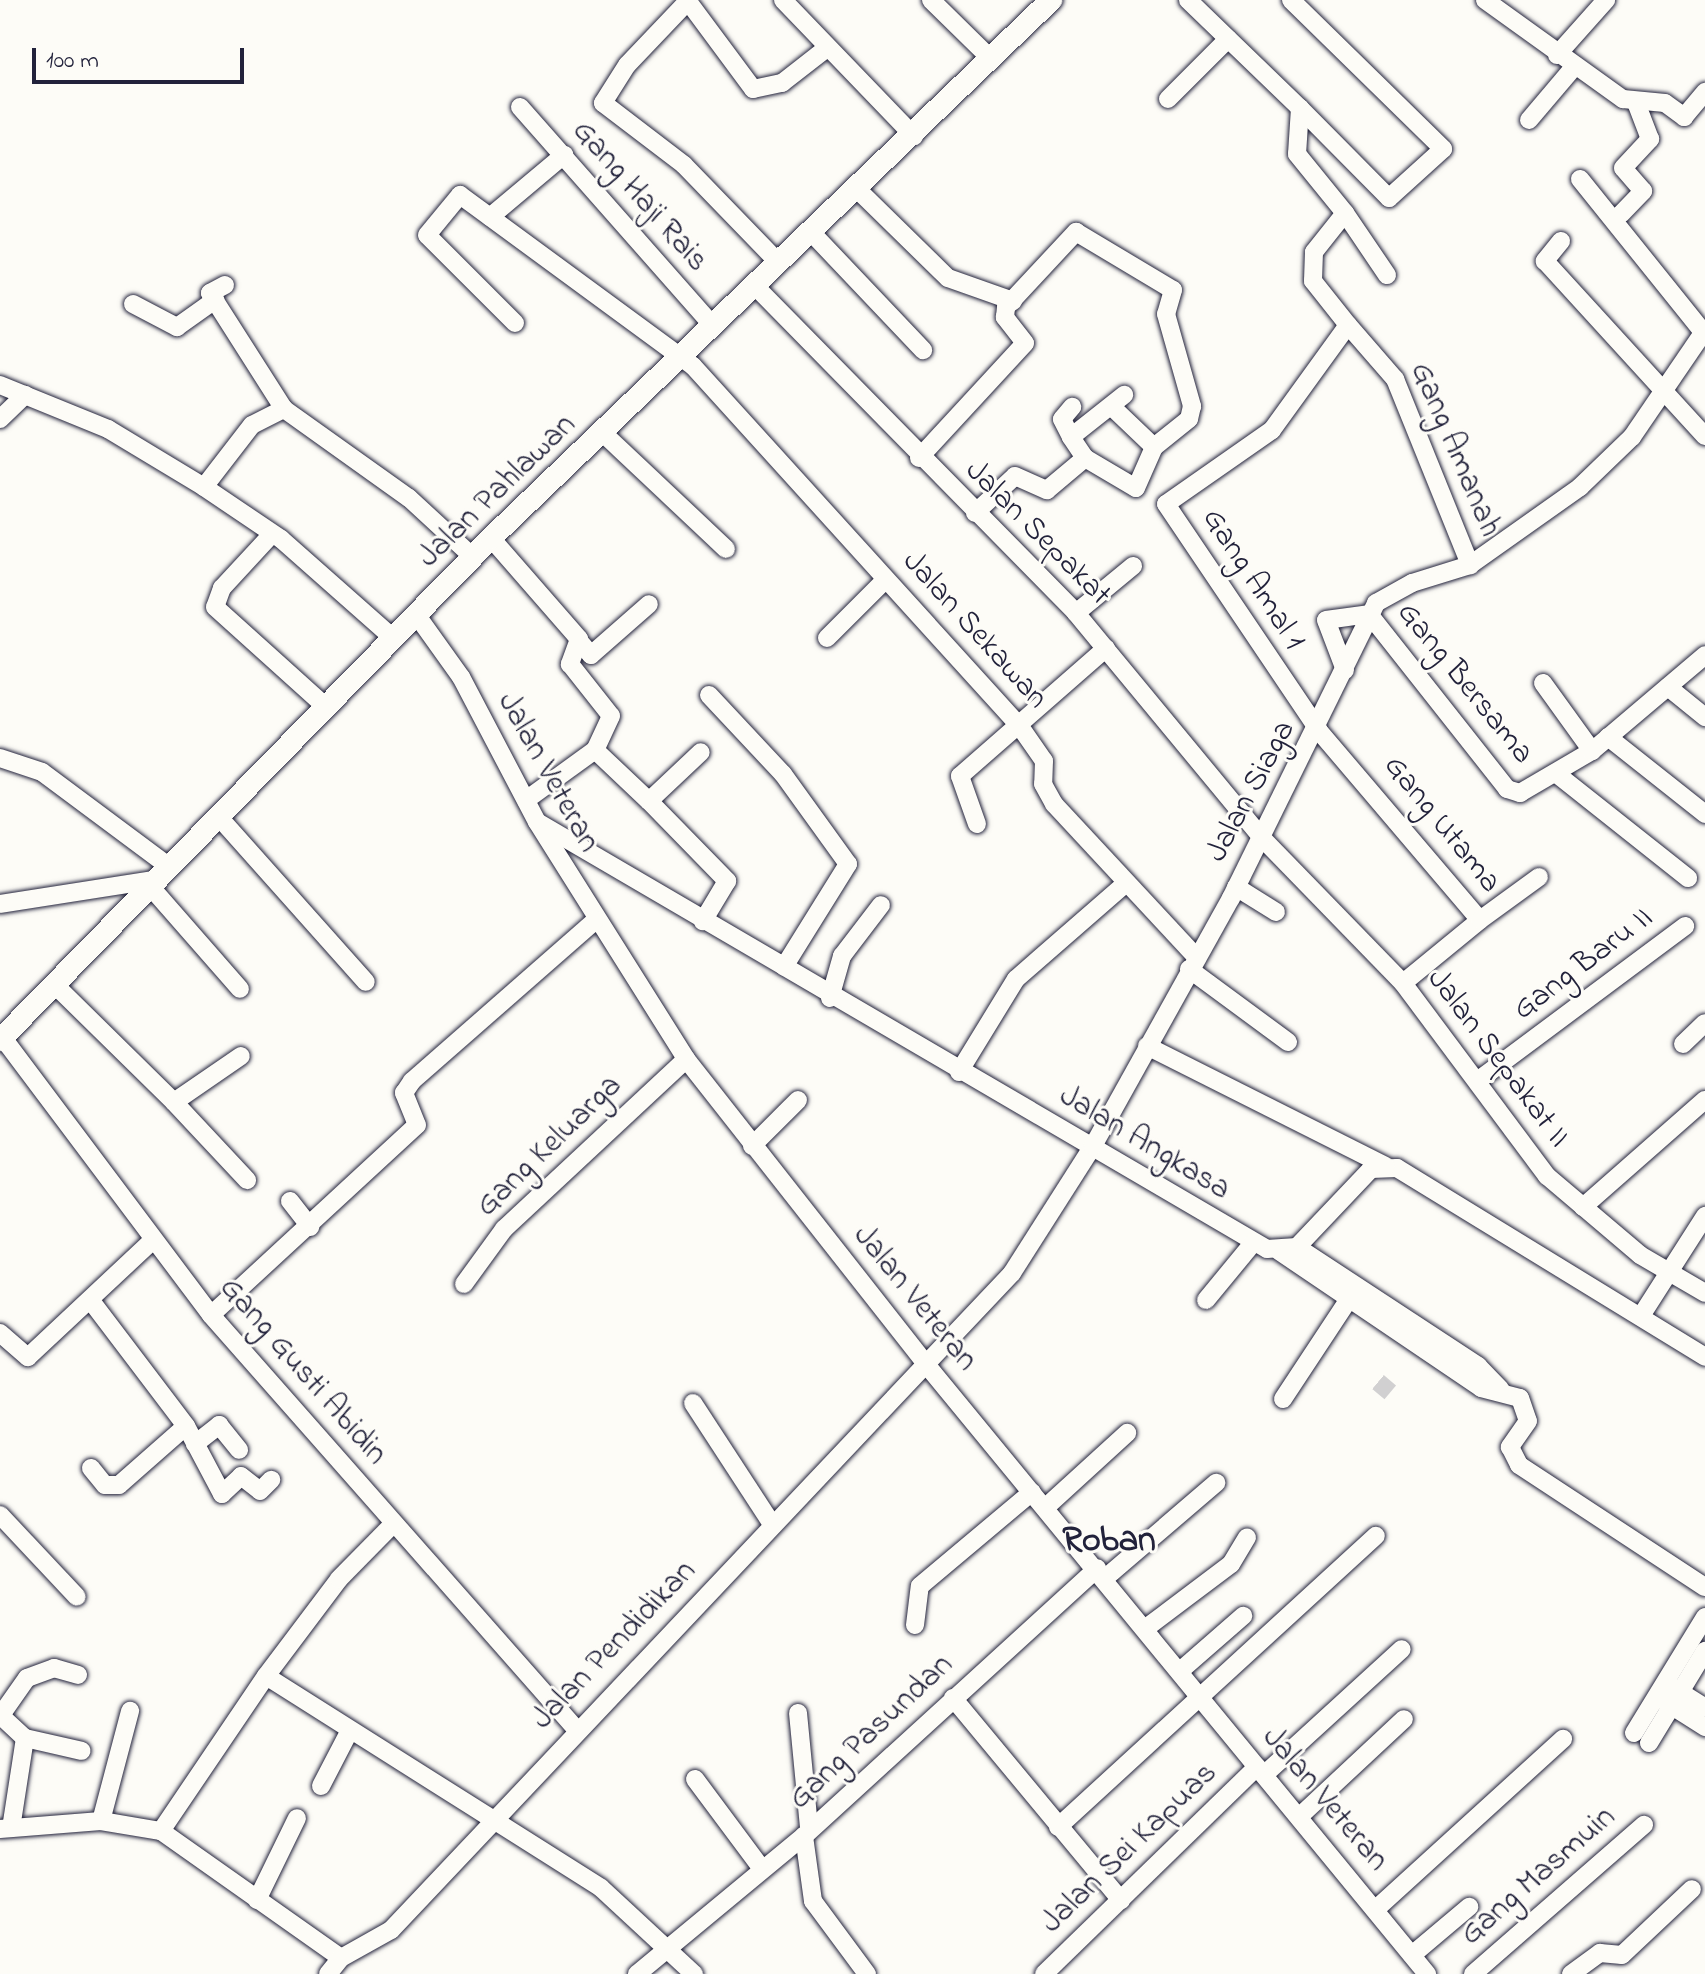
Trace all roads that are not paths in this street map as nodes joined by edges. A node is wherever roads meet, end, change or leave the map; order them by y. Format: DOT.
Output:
graph roads {
  1 [pos="688,0"];
  2 [pos="783,0"];
  3 [pos="931,0"];
  4 [pos="1051,0"];
  5 [pos="1188,0"];
  6 [pos="1291,0"];
  7 [pos="1485,0"];
  8 [pos="1606,0"];
  9 [pos="1228,39"];
  10 [pos="828,47"];
  11 [pos="1557,55"];
  12 [pos="990,58"];
  13 [pos="1574,67"];
  14 [pos="1705,92"];
  15 [pos="1168,99"];
  16 [pos="1643,104"];
  17 [pos="520,107"];
  18 [pos="1300,108"];
  19 [pos="1529,120"];
  20 [pos="914,136"];
  21 [pos="564,155"];
  22 [pos="1580,179"];
  23 [pos="857,189"];
  24 [pos="1345,213"];
  25 [pos="1621,214"];
  26 [pos="490,217"];
  27 [pos="811,232"];
  28 [pos="1561,241"];
  29 [pos="779,263"];
  30 [pos="1387,275"];
  31 [pos="755,286"];
  32 [pos="1013,301"];
  33 [pos="133,304"];
  34 [pos="515,323"];
  35 [pos="1348,325"];
  36 [pos="713,326"];
  37 [pos="1704,331"];
  38 [pos="923,350"];
  39 [pos="681,357"];
  40 [pos="0,385"];
  41 [pos="1663,394"];
  42 [pos="25,395"];
  43 [pos="1072,407"];
  44 [pos="284,409"];
  45 [pos="0,419"];
  46 [pos="603,433"];
  47 [pos="1705,436"];
  48 [pos="1071,437"];
  49 [pos="1154,447"];
  50 [pos="919,458"];
  51 [pos="1085,458"];
  52 [pos="1144,477"];
  53 [pos="204,487"];
  54 [pos="1166,504"];
  55 [pos="975,513"];
  56 [pos="272,534"];
  57 [pos="491,538"];
  58 [pos="726,549"];
  59 [pos="473,557"];
  60 [pos="1470,565"];
  61 [pos="1133,566"];
  62 [pos="886,579"];
  63 [pos="649,604"];
  64 [pos="1076,613"];
  65 [pos="1369,614"];
  66 [pos="418,617"];
  67 [pos="827,638"];
  68 [pos="394,639"];
  69 [pos="580,642"];
  70 [pos="1106,648"];
  71 [pos="1705,655"];
  72 [pos="1345,670"];
  73 [pos="1543,683"];
  74 [pos="1668,687"];
  75 [pos="709,695"];
  76 [pos="326,707"];
  77 [pos="1705,717"];
  78 [pos="1021,728"];
  79 [pos="1319,731"];
  80 [pos="1608,737"];
  81 [pos="595,750"];
  82 [pos="1592,751"];
  83 [pos="701,752"];
  84 [pos="0,758"];
  85 [pos="1558,775"];
  86 [pos="526,800"];
  87 [pos="649,801"];
  88 [pos="1705,814"];
  89 [pos="218,816"];
  90 [pos="537,822"];
  91 [pos="977,824"];
  92 [pos="1261,837"];
  93 [pos="156,877"];
  94 [pos="1539,877"];
  95 [pos="1688,878"];
  96 [pos="1125,884"];
  97 [pos="1236,887"];
  98 [pos="0,904"];
  99 [pos="881,905"];
  100 [pos="1276,912"];
  101 [pos="596,920"];
  102 [pos="1480,920"];
  103 [pos="703,921"];
  104 [pos="1685,926"];
  105 [pos="1193,964"];
  106 [pos="784,967"];
  107 [pos="366,982"];
  108 [pos="1403,983"];
  109 [pos="55,985"];
  110 [pos="240,989"];
  111 [pos="830,998"];
  112 [pos="1705,1023"];
  113 [pos="1,1039"];
  114 [pos="1288,1042"];
  115 [pos="1683,1044"];
  116 [pos="1147,1046"];
  117 [pos="241,1056"];
  118 [pos="686,1059"];
  119 [pos="959,1072"];
  120 [pos="1480,1079"];
  121 [pos="798,1100"];
  122 [pos="1705,1100"];
  123 [pos="174,1102"];
  124 [pos="752,1146"];
  125 [pos="1093,1146"];
  126 [pos="1388,1167"];
  127 [pos="247,1180"];
  128 [pos="290,1201"];
  129 [pos="1583,1207"];
  130 [pos="1705,1216"];
  131 [pos="310,1227"];
  132 [pos="153,1240"];
  133 [pos="1253,1243"];
  134 [pos="1288,1249"];
  135 [pos="1665,1271"];
  136 [pos="464,1284"];
  137 [pos="1705,1293"];
  138 [pos="1353,1294"];
  139 [pos="1206,1300"];
  140 [pos="92,1302"];
  141 [pos="211,1315"];
  142 [pos="1641,1316"];
  143 [pos="0,1333"];
  144 [pos="1705,1357"];
  145 [pos="925,1363"];
  146 [pos="1283,1399"];
  147 [pos="693,1403"];
  148 [pos="186,1426"];
  149 [pos="1127,1433"];
  150 [pos="195,1444"];
  151 [pos="239,1450"];
  152 [pos="91,1468"];
  153 [pos="271,1480"];
  154 [pos="1216,1483"];
  155 [pos="1032,1492"];
  156 [pos="1046,1507"];
  157 [pos="0,1515"];
  158 [pos="394,1523"];
  159 [pos="772,1524"];
  160 [pos="1376,1536"];
  161 [pos="1247,1537"];
  162 [pos="1100,1573"];
  163 [pos="1705,1587"];
  164 [pos="77,1597"];
  165 [pos="1243,1616"];
  166 [pos="1705,1617"];
  167 [pos="915,1625"];
  168 [pos="1146,1628"];
  169 [pos="1402,1649"];
  170 [pos="1705,1651"];
  171 [pos="1180,1671"];
  172 [pos="78,1675"];
  173 [pos="266,1676"];
  174 [pos="1669,1695"];
  175 [pos="1202,1696"];
  176 [pos="953,1698"];
  177 [pos="1705,1708"];
  178 [pos="130,1711"];
  179 [pos="798,1713"];
  180 [pos="0,1715"];
  181 [pos="1404,1719"];
  182 [pos="1705,1727"];
  183 [pos="576,1729"];
  184 [pos="350,1730"];
  185 [pos="25,1738"];
  186 [pos="1641,1738"];
  187 [pos="1563,1739"];
  188 [pos="82,1751"];
  189 [pos="1261,1770"];
  190 [pos="695,1779"];
  191 [pos="321,1786"];
  192 [pos="1300,1816"];
  193 [pos="297,1818"];
  194 [pos="101,1821"];
  195 [pos="491,1823"];
  196 [pos="1644,1825"];
  197 [pos="1058,1827"];
  198 [pos="5,1828"];
  199 [pos="161,1831"];
  200 [pos="807,1832"];
  201 [pos="762,1869"];
  202 [pos="1692,1889"];
  203 [pos="257,1900"];
  204 [pos="1121,1900"];
  205 [pos="1469,1907"];
  206 [pos="1376,1909"];
  207 [pos="666,1947"];
  208 [pos="1412,1955"];
  209 [pos="341,1958"];
  210 [pos="1063,1967"];
  211 [pos="328,1974"];
  212 [pos="637,1974"];
  213 [pos="694,1974"];
  214 [pos="867,1974"];
  215 [pos="1044,1974"];
  216 [pos="1427,1974"];
  217 [pos="1473,1974"];
  218 [pos="1571,1974"];
  1 -- 10 [label="street"];
  1 -- 29 [label="street"];
  2 -- 10 [label="street"];
  3 -- 12 [label="street"];
  4 -- 12 [label="main road, Jalan Pahlawan"];
  5 -- 9 [label="street"];
  6 -- 18 [label="street"];
  7 -- 11 [label="street"];
  8 -- 11 [label="street"];
  9 -- 15 [label="street"];
  9 -- 18 [label="street"];
  10 -- 20 [label="street"];
  11 -- 13 [label="street"];
  12 -- 20 [label="main road, Jalan Pahlawan"];
  13 -- 16 [label="street"];
  13 -- 19 [label="street"];
  14 -- 16 [label="street"];
  16 -- 25 [label="street"];
  17 -- 21 [label="street, Gang Haji Rais"];
  18 -- 24 [label="street"];
  20 -- 23 [label="main road, Jalan Pahlawan"];
  21 -- 26 [label="street"];
  21 -- 36 [label="street, Gang Haji Rais"];
  22 -- 37 [label="street"];
  23 -- 27 [label="main road, Jalan Pahlawan"];
  23 -- 32 [label="street"];
  24 -- 30 [label="street"];
  24 -- 35 [label="street"];
  26 -- 34 [label="street, Jalan Sekawan"];
  26 -- 39 [label="street, Jalan Sekawan"];
  27 -- 29 [label="main road, Jalan Pahlawan"];
  27 -- 38 [label="street"];
  28 -- 41 [label="street"];
  29 -- 31 [label="main road, Jalan Pahlawan"];
  31 -- 36 [label="main road, Jalan Pahlawan"];
  31 -- 50 [label="street, Jalan Sepakat"];
  32 -- 49 [label="street"];
  32 -- 50 [label="street"];
  33 -- 44 [label="street"];
  35 -- 54 [label="street, Gang Amal 1"];
  35 -- 60 [label="street, Gang Amanah"];
  36 -- 39 [label="main road, Jalan Pahlawan"];
  37 -- 41 [label="street, Jalan Siaga"];
  39 -- 46 [label="main road, Jalan Pahlawan"];
  39 -- 62 [label="street, Jalan Sekawan"];
  40 -- 42 [label="street"];
  41 -- 47 [label="street"];
  41 -- 60 [label="street, Jalan Siaga"];
  42 -- 45 [label="street"];
  42 -- 53 [label="street"];
  43 -- 48 [label="street"];
  44 -- 53 [label="street"];
  44 -- 59 [label="street"];
  46 -- 57 [label="main road, Jalan Pahlawan"];
  46 -- 58 [label="street"];
  48 -- 49 [label="street"];
  48 -- 51 [label="street"];
  49 -- 52 [label="street"];
  50 -- 55 [label="street, Jalan Sepakat"];
  51 -- 52 [label="street"];
  51 -- 55 [label="street"];
  52 -- 54 [label="street"];
  53 -- 56 [label="street"];
  54 -- 79 [label="street, Gang Amal 1"];
  55 -- 64 [label="street, Jalan Sepakat"];
  56 -- 68 [label="street"];
  56 -- 76 [label="street"];
  57 -- 59 [label="main road, Jalan Pahlawan"];
  57 -- 69 [label="street"];
  59 -- 66 [label="main road, Jalan Pahlawan"];
  60 -- 65 [label="street, Jalan Siaga"];
  61 -- 64 [label="street"];
  62 -- 67 [label="street"];
  62 -- 78 [label="street, Jalan Sekawan"];
  63 -- 69 [label="street"];
  64 -- 70 [label="street, Jalan Sepakat"];
  65 -- 72 [label="street, Jalan Siaga"];
  65 -- 72 [label="street"];
  65 -- 85 [label="street, Gang Bersama"];
  66 -- 68 [label="main road, Jalan Pahlawan"];
  66 -- 86 [label="street, Jalan Veteran"];
  68 -- 76 [label="main road, Jalan Pahlawan"];
  69 -- 81 [label="street"];
  70 -- 78 [label="street"];
  70 -- 92 [label="street, Jalan Sepakat"];
  71 -- 74 [label="street, Gang Bersama"];
  72 -- 79 [label="street, Jalan Siaga"];
  73 -- 82 [label="street"];
  74 -- 77 [label="street"];
  74 -- 80 [label="street, Gang Bersama"];
  75 -- 106 [label="street"];
  76 -- 89 [label="main road, Jalan Pahlawan"];
  78 -- 91 [label="street"];
  78 -- 96 [label="street, Jalan Sekawan"];
  79 -- 92 [label="street, Jalan Siaga"];
  79 -- 102 [label="street, Gang Utama"];
  80 -- 82 [label="street, Gang Bersama"];
  80 -- 88 [label="street"];
  81 -- 86 [label="street"];
  81 -- 87 [label="street"];
  82 -- 85 [label="street, Gang Bersama"];
  83 -- 87 [label="street"];
  84 -- 93 [label="street"];
  85 -- 95 [label="street"];
  86 -- 90 [label="street, Jalan Veteran"];
  87 -- 103 [label="street"];
  89 -- 93 [label="main road, Jalan Pahlawan"];
  89 -- 107 [label="street"];
  90 -- 101 [label="street, Jalan Veteran"];
  90 -- 103 [label="street, Jalan Angkasa"];
  92 -- 97 [label="street, Jalan Siaga"];
  92 -- 108 [label="street, Jalan Sepakat II"];
  93 -- 98 [label="street"];
  93 -- 109 [label="main road, Jalan Pahlawan"];
  93 -- 110 [label="street"];
  94 -- 102 [label="street"];
  96 -- 105 [label="street, Jalan Sekawan"];
  96 -- 119 [label="street"];
  97 -- 100 [label="street"];
  97 -- 105 [label="street, Jalan Siaga"];
  99 -- 111 [label="street"];
  101 -- 118 [label="street, Jalan Veteran"];
  101 -- 131 [label="street"];
  102 -- 108 [label="street, Gang Utama"];
  103 -- 106 [label="street, Jalan Angkasa"];
  104 -- 120 [label="street, Gang Baru II"];
  105 -- 114 [label="street, Jalan Sekawan"];
  105 -- 116 [label="street, Jalan Siaga"];
  106 -- 111 [label="street, Jalan Angkasa"];
  108 -- 120 [label="street, Jalan Sepakat II"];
  109 -- 113 [label="main road, Jalan Pahlawan"];
  109 -- 123 [label="street"];
  111 -- 119 [label="street, Jalan Angkasa"];
  112 -- 115 [label="street"];
  113 -- 132 [label="street, Gang Gusti Abidin"];
  116 -- 125 [label="street, Jalan Siaga"];
  116 -- 126 [label="street"];
  117 -- 123 [label="street"];
  118 -- 124 [label="street, Jalan Veteran"];
  118 -- 136 [label="street, Gang Keluarga"];
  119 -- 125 [label="street, Jalan Angkasa"];
  120 -- 129 [label="street, Jalan Sepakat II"];
  121 -- 124 [label="street"];
  122 -- 129 [label="street"];
  123 -- 127 [label="street"];
  124 -- 145 [label="street, Jalan Veteran"];
  125 -- 133 [label="street, Jalan Angkasa"];
  125 -- 145 [label="street, Jalan Siaga"];
  126 -- 134 [label="street"];
  126 -- 142 [label="street"];
  128 -- 131 [label="street"];
  129 -- 135 [label="street, Jalan Sepakat II"];
  130 -- 135 [label="street"];
  131 -- 141 [label="street"];
  132 -- 140 [label="street"];
  132 -- 141 [label="street, Gang Gusti Abidin"];
  133 -- 134 [label="street, Jalan Angkasa"];
  133 -- 139 [label="street"];
  134 -- 138 [label="street, Jalan Angkasa"];
  135 -- 137 [label="street, Jalan Sepakat II"];
  135 -- 142 [label="street"];
  138 -- 146 [label="street"];
  138 -- 163 [label="street, Jalan Angkasa"];
  140 -- 143 [label="street"];
  140 -- 148 [label="street"];
  141 -- 158 [label="street, Gang Gusti Abidin"];
  142 -- 144 [label="street"];
  145 -- 155 [label="street, Jalan Veteran"];
  145 -- 159 [label="street, Jalan Pendidikan"];
  147 -- 159 [label="street"];
  148 -- 150 [label="street"];
  148 -- 152 [label="street"];
  149 -- 156 [label="street"];
  150 -- 151 [label="street"];
  150 -- 153 [label="street"];
  154 -- 162 [label="street, Gang Pasundan"];
  155 -- 156 [label="street, Jalan Veteran"];
  155 -- 167 [label="street"];
  156 -- 162 [label="street, Jalan Veteran"];
  157 -- 164 [label="street"];
  158 -- 173 [label="street"];
  158 -- 183 [label="street, Gang Gusti Abidin"];
  159 -- 183 [label="street, Jalan Pendidikan"];
  160 -- 175 [label="street"];
  161 -- 168 [label="street"];
  162 -- 168 [label="street, Jalan Veteran"];
  162 -- 176 [label="street, Gang Pasundan"];
  165 -- 171 [label="street"];
  166 -- 174 [label="street"];
  168 -- 171 [label="street, Jalan Veteran"];
  169 -- 189 [label="street, Jalan Sei Kapuas"];
  170 -- 174 [label="street"];
  171 -- 175 [label="street, Jalan Veteran"];
  172 -- 180 [label="street"];
  173 -- 184 [label="street"];
  173 -- 199 [label="street"];
  174 -- 177 [label="street"];
  174 -- 182 [label="street"];
  174 -- 186 [label="street"];
  175 -- 189 [label="street, Jalan Veteran"];
  175 -- 197 [label="street"];
  176 -- 197 [label="street"];
  176 -- 200 [label="street, Gang Pasundan"];
  178 -- 194 [label="street"];
  179 -- 200 [label="street"];
  180 -- 185 [label="street"];
  181 -- 192 [label="street"];
  183 -- 195 [label="street, Jalan Pendidikan"];
  184 -- 191 [label="street"];
  184 -- 195 [label="street"];
  185 -- 188 [label="street"];
  185 -- 198 [label="street"];
  187 -- 206 [label="street"];
  189 -- 192 [label="street, Jalan Veteran"];
  189 -- 204 [label="street, Jalan Sei Kapuas"];
  190 -- 201 [label="street"];
  192 -- 206 [label="street, Jalan Veteran"];
  193 -- 203 [label="street"];
  194 -- 198 [label="street"];
  194 -- 199 [label="street"];
  195 -- 207 [label="street"];
  195 -- 209 [label="street, Jalan Pendidikan"];
  196 -- 217 [label="street, Gang Masmuin"];
  197 -- 204 [label="street"];
  199 -- 203 [label="street"];
  200 -- 201 [label="street"];
  200 -- 214 [label="street, Gang Pasundan"];
  201 -- 207 [label="street"];
  202 -- 218 [label="street"];
  203 -- 209 [label="street"];
  204 -- 210 [label="street, Jalan Sei Kapuas"];
  205 -- 208 [label="street"];
  206 -- 208 [label="street, Jalan Veteran"];
  207 -- 212 [label="street"];
  207 -- 213 [label="street"];
  208 -- 216 [label="street, Jalan Veteran"];
  209 -- 211 [label="street"];
  210 -- 215 [label="street, Jalan Sei Kapuas"];
}
